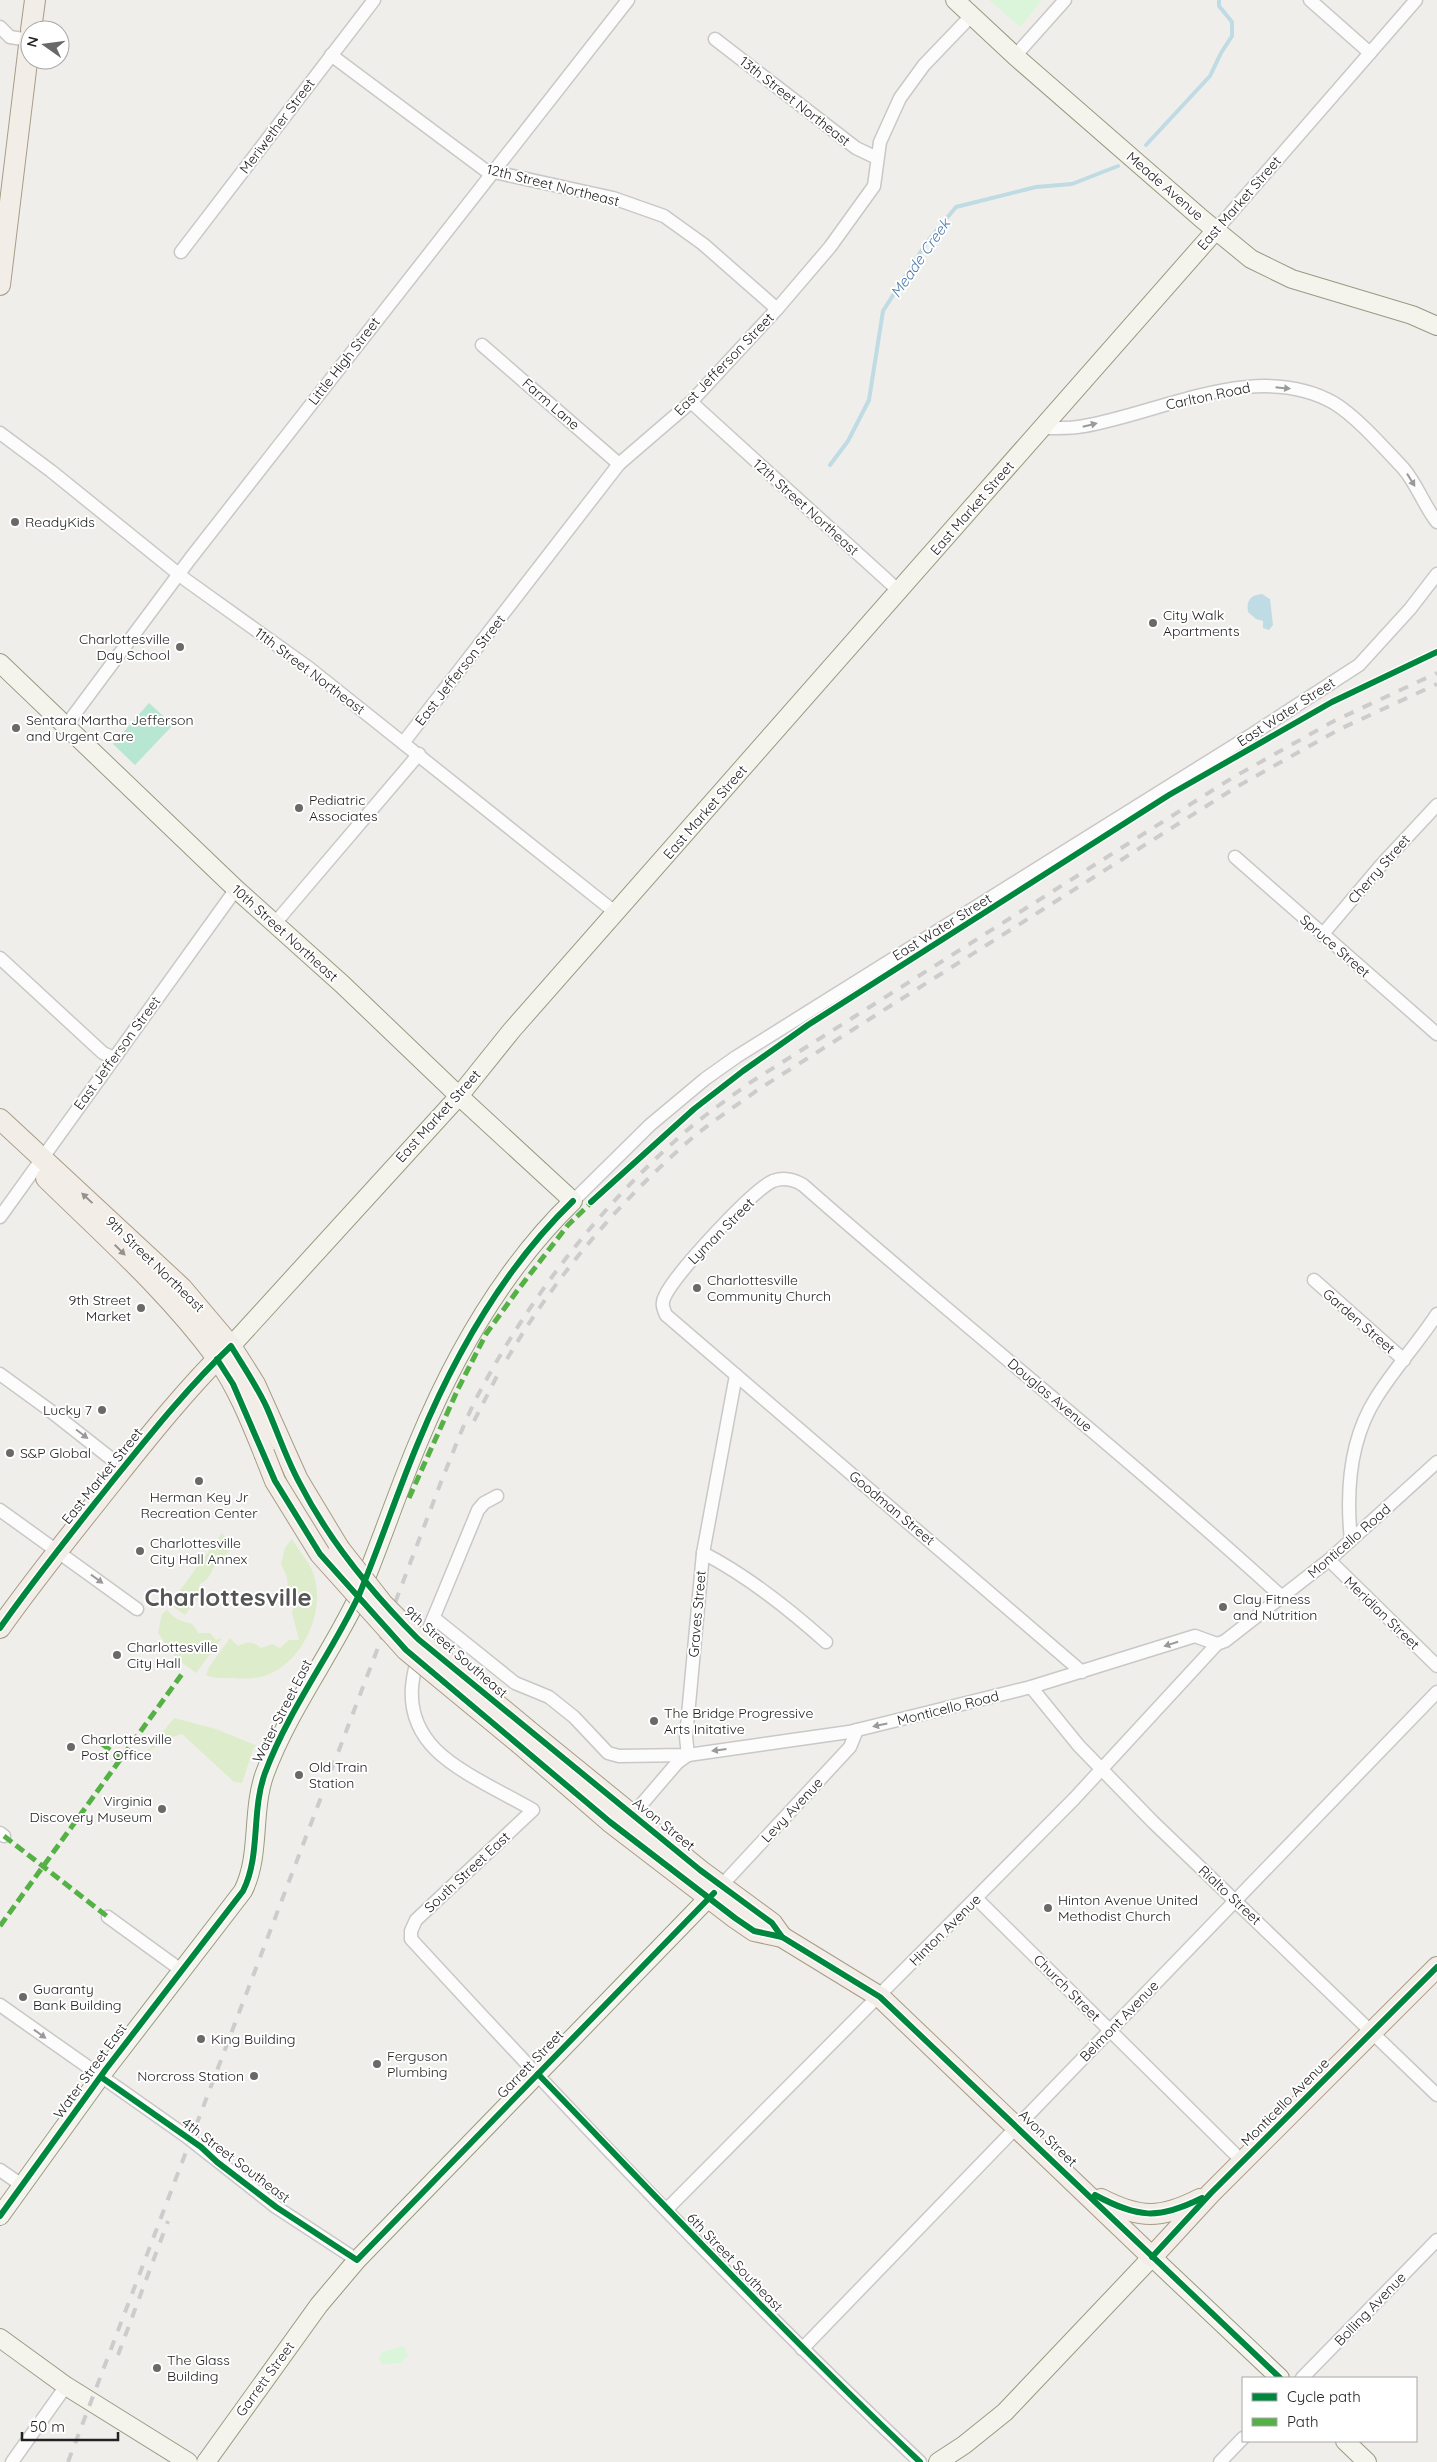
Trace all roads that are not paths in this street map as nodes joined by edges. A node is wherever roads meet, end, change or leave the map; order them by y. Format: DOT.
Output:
graph roads {
  1 [pos="35,0"];
  2 [pos="374,0"];
  3 [pos="628,0"];
  4 [pos="955,0"];
  5 [pos="1065,0"];
  6 [pos="1310,0"];
  7 [pos="1416,0"];
  8 [pos="972,15"];
  9 [pos="32,20"];
  10 [pos="0,27"];
  11 [pos="20,38"];
  12 [pos="715,39"];
  13 [pos="1370,53"];
  14 [pos="331,55"];
  15 [pos="1015,56"];
  16 [pos="26,70"];
  17 [pos="877,158"];
  18 [pos="492,173"];
  19 [pos="1216,230"];
  20 [pos="181,252"];
  21 [pos="0,285"];
  22 [pos="777,309"];
  23 [pos="1437,326"];
  24 [pos="482,345"];
  25 [pos="691,402"];
  26 [pos="1042,428"];
  27 [pos="0,433"];
  28 [pos="619,464"];
  29 [pos="1437,522"];
  30 [pos="179,574"];
  31 [pos="1437,574"];
  32 [pos="899,592"];
  33 [pos="0,663"];
  34 [pos="65,727"];
  35 [pos="403,743"];
  36 [pos="419,754"];
  37 [pos="1437,805"];
  38 [pos="1235,857"];
  39 [pos="236,889"];
  40 [pos="616,913"];
  41 [pos="276,922"];
  42 [pos="1322,935"];
  43 [pos="0,958"];
  44 [pos="1437,1034"];
  45 [pos="114,1058"];
  46 [pos="459,1096"];
  47 [pos="0,1119"];
  48 [pos="0,1134"];
  49 [pos="38,1162"];
  50 [pos="816,1197"];
  51 [pos="572,1201"];
  52 [pos="0,1218"];
  53 [pos="1314,1280"];
  54 [pos="1437,1314"];
  55 [pos="700,1344"];
  56 [pos="224,1352"];
  57 [pos="1404,1360"];
  58 [pos="0,1374"];
  59 [pos="736,1375"];
  60 [pos="277,1434"];
  61 [pos="264,1453"];
  62 [pos="1437,1462"];
  63 [pos="123,1468"];
  64 [pos="498,1496"];
  65 [pos="0,1510"];
  66 [pos="1351,1540"];
  67 [pos="58,1550"];
  68 [pos="703,1553"];
  69 [pos="1329,1560"];
  70 [pos="1281,1596"];
  71 [pos="136,1609"];
  72 [pos="434,1618"];
  73 [pos="0,1628"];
  74 [pos="826,1642"];
  75 [pos="1217,1644"];
  76 [pos="1437,1666"];
  77 [pos="1082,1672"];
  78 [pos="1031,1687"];
  79 [pos="1437,1692"];
  80 [pos="857,1730"];
  81 [pos="524,1737"];
  82 [pos="688,1755"];
  83 [pos="1102,1770"];
  84 [pos="626,1823"];
  85 [pos="715,1892"];
  86 [pos="976,1898"];
  87 [pos="1236,1900"];
  88 [pos="108,1917"];
  89 [pos="411,1939"];
  90 [pos="1437,1967"];
  91 [pos="181,1970"];
  92 [pos="880,1997"];
  93 [pos="0,2005"];
  94 [pos="1109,2031"];
  95 [pos="1373,2032"];
  96 [pos="538,2074"];
  97 [pos="101,2077"];
  98 [pos="1437,2095"];
  99 [pos="1018,2128"];
  100 [pos="1243,2162"];
  101 [pos="0,2170"];
  102 [pos="23,2186"];
  103 [pos="1083,2189"];
  104 [pos="1211,2194"];
  105 [pos="667,2209"];
  106 [pos="0,2216"];
  107 [pos="1437,2240"];
  108 [pos="1152,2257"];
  109 [pos="357,2260"];
  110 [pos="0,2338"];
  111 [pos="802,2349"];
  112 [pos="1279,2377"];
  113 [pos="1303,2377"];
  114 [pos="66,2386"];
  115 [pos="1242,2439"];
  116 [pos="1346,2442"];
  117 [pos="12,2462"];
  118 [pos="188,2462"];
  119 [pos="206,2462"];
  120 [pos="920,2462"];
  121 [pos="938,2462"];
  122 [pos="1220,2462"];
  123 [pos="1367,2462"];
  1 -- 9 [label="main road"];
  2 -- 14 [label="street, Meriwether Street"];
  3 -- 18 [label="street, Little High Street"];
  4 -- 8 [label="street, Meade Avenue"];
  5 -- 15 [label="street"];
  6 -- 13 [label="street"];
  7 -- 13 [label="street, East Market Street"];
  8 -- 15 [label="street, Meade Avenue"];
  8 -- 17 [label="street, East Jefferson Street"];
  10 -- 11 [label="street"];
  12 -- 17 [label="street, 13th Street Northeast"];
  13 -- 19 [label="street, East Market Street"];
  14 -- 18 [label="street, 12th Street Northeast"];
  14 -- 20 [label="street, Meriwether Street"];
  15 -- 19 [label="street, Meade Avenue"];
  16 -- 21 [label="main road"];
  17 -- 22 [label="street, East Jefferson Street"];
  18 -- 22 [label="street, 12th Street Northeast"];
  18 -- 30 [label="street, Little High Street"];
  19 -- 23 [label="street, Meade Avenue"];
  19 -- 26 [label="street, East Market Street"];
  22 -- 25 [label="street, East Jefferson Street"];
  24 -- 28 [label="street, Farm Lane"];
  25 -- 28 [label="street, East Jefferson Street"];
  25 -- 32 [label="street, 12th Street Northeast"];
  26 -- 29 [label="street, Carlton Road, one-way"];
  26 -- 32 [label="street, East Market Street"];
  27 -- 30 [label="street, 11th Street Northeast"];
  28 -- 35 [label="street, East Jefferson Street"];
  30 -- 34 [label="street, Little High Street"];
  30 -- 35 [label="street, 11th Street Northeast"];
  31 -- 51 [label="street, East Water Street"];
  32 -- 40 [label="street, East Market Street"];
  33 -- 34 [label="street, 10th Street Northeast"];
  34 -- 39 [label="street, 10th Street Northeast"];
  35 -- 36 [label="street, 11th Street Northeast"];
  36 -- 40 [label="street, 11th Street Northeast"];
  36 -- 41 [label="street"];
  37 -- 42 [label="street, Cherry Street"];
  38 -- 42 [label="street, Spruce Street"];
  39 -- 41 [label="street, 10th Street Northeast"];
  39 -- 45 [label="street, East Jefferson Street"];
  40 -- 46 [label="street, East Market Street"];
  41 -- 46 [label="street, 10th Street Northeast"];
  42 -- 44 [label="street, Spruce Street"];
  43 -- 45 [label="street"];
  45 -- 49 [label="street, East Jefferson Street"];
  46 -- 51 [label="street, 10th Street Northeast"];
  46 -- 56 [label="street, East Market Street"];
  47 -- 49 [label="main road, 9th Street Northeast"];
  48 -- 49 [label="main road, 9th Street Northeast"];
  49 -- 52 [label="street, East Jefferson Street"];
  49 -- 56 [label="main road, 9th Street Northeast"];
  50 -- 55 [label="street, Lyman Street"];
  50 -- 70 [label="street, Douglas Avenue"];
  51 -- 91 [label="street, Water Street East"];
  53 -- 57 [label="street, Garden Street"];
  54 -- 57 [label="street"];
  55 -- 59 [label="street, Goodman Street"];
  56 -- 60 [label="main road, 9th Street Northeast"];
  56 -- 61 [label="main road, 9th Street Northeast"];
  56 -- 63 [label="main road, East Market Street"];
  57 -- 66 [label="street"];
  58 -- 63 [label="street, one-way"];
  59 -- 68 [label="street, Graves Street"];
  59 -- 77 [label="street, Goodman Street"];
  60 -- 81 [label="main road, 9th Street Southeast, bridge"];
  61 -- 81 [label="main road, 9th Street Southeast, bridge"];
  62 -- 66 [label="street, Monticello Road"];
  63 -- 67 [label="main road, East Market Street"];
  64 -- 72 [label="street"];
  65 -- 67 [label="street"];
  66 -- 69 [label="street, Monticello Road"];
  67 -- 71 [label="street, one-way"];
  67 -- 73 [label="main road, East Market Street"];
  68 -- 74 [label="street"];
  68 -- 82 [label="street, Graves Street"];
  69 -- 70 [label="street, Monticello Road"];
  69 -- 76 [label="street, Meridian Street"];
  70 -- 75 [label="street, Monticello Road"];
  72 -- 82 [label="street, Monticello Road"];
  72 -- 89 [label="street, South Street East"];
  75 -- 77 [label="street, Monticello Road, one-way"];
  75 -- 83 [label="street, Hinton Avenue"];
  77 -- 78 [label="street, Monticello Road"];
  78 -- 80 [label="street, Monticello Road, one-way"];
  78 -- 83 [label="street, Rialto Street"];
  79 -- 87 [label="street, Belmont Avenue"];
  80 -- 82 [label="street, Monticello Road, one-way"];
  80 -- 85 [label="street, Levy Avenue"];
  81 -- 84 [label="main road, Avon Street"];
  82 -- 84 [label="street"];
  83 -- 86 [label="street, Hinton Avenue"];
  83 -- 87 [label="street, Rialto Street"];
  84 -- 85 [label="main road, Avon Street"];
  85 -- 92 [label="main road, Avon Street"];
  85 -- 96 [label="street, Garrett Street"];
  86 -- 92 [label="street, Hinton Avenue"];
  86 -- 94 [label="street, Church Street"];
  87 -- 94 [label="street, Belmont Avenue"];
  87 -- 95 [label="street, Rialto Street"];
  88 -- 91 [label="street"];
  89 -- 96 [label="street, 6th Street Southeast"];
  90 -- 95 [label="main road, Monticello Avenue"];
  91 -- 97 [label="street, Water Street East"];
  92 -- 99 [label="main road, Avon Street"];
  92 -- 105 [label="street, Hinton Avenue"];
  93 -- 97 [label="street, 4th Street Southeast, one-way"];
  94 -- 99 [label="street, Belmont Avenue"];
  94 -- 100 [label="street, Church Street"];
  95 -- 98 [label="street, Rialto Street"];
  95 -- 100 [label="main road, Monticello Avenue"];
  96 -- 105 [label="street, 6th Street Southeast"];
  96 -- 109 [label="street, Garrett Street"];
  97 -- 102 [label="street, Water Street East"];
  97 -- 109 [label="street, 4th Street Southeast"];
  99 -- 103 [label="main road, Avon Street"];
  99 -- 111 [label="street, Belmont Avenue"];
  100 -- 104 [label="main road, Monticello Avenue"];
  101 -- 102 [label="street"];
  102 -- 106 [label="street, Water Street East"];
  103 -- 104 [label="main road"];
  103 -- 108 [label="main road, Avon Street"];
  104 -- 108 [label="main road, Monticello Avenue"];
  105 -- 111 [label="street, 6th Street Southeast"];
  107 -- 113 [label="street, Bolling Avenue"];
  108 -- 112 [label="street, Avon Street"];
  108 -- 121 [label="street, Monticello Avenue"];
  109 -- 119 [label="street, Garrett Street"];
  110 -- 114 [label="street"];
  111 -- 120 [label="street, 6th Street Southeast"];
  114 -- 117 [label="street"];
  114 -- 118 [label="street"];
  115 -- 122 [label="street"];
  116 -- 123 [label="street"];
}
